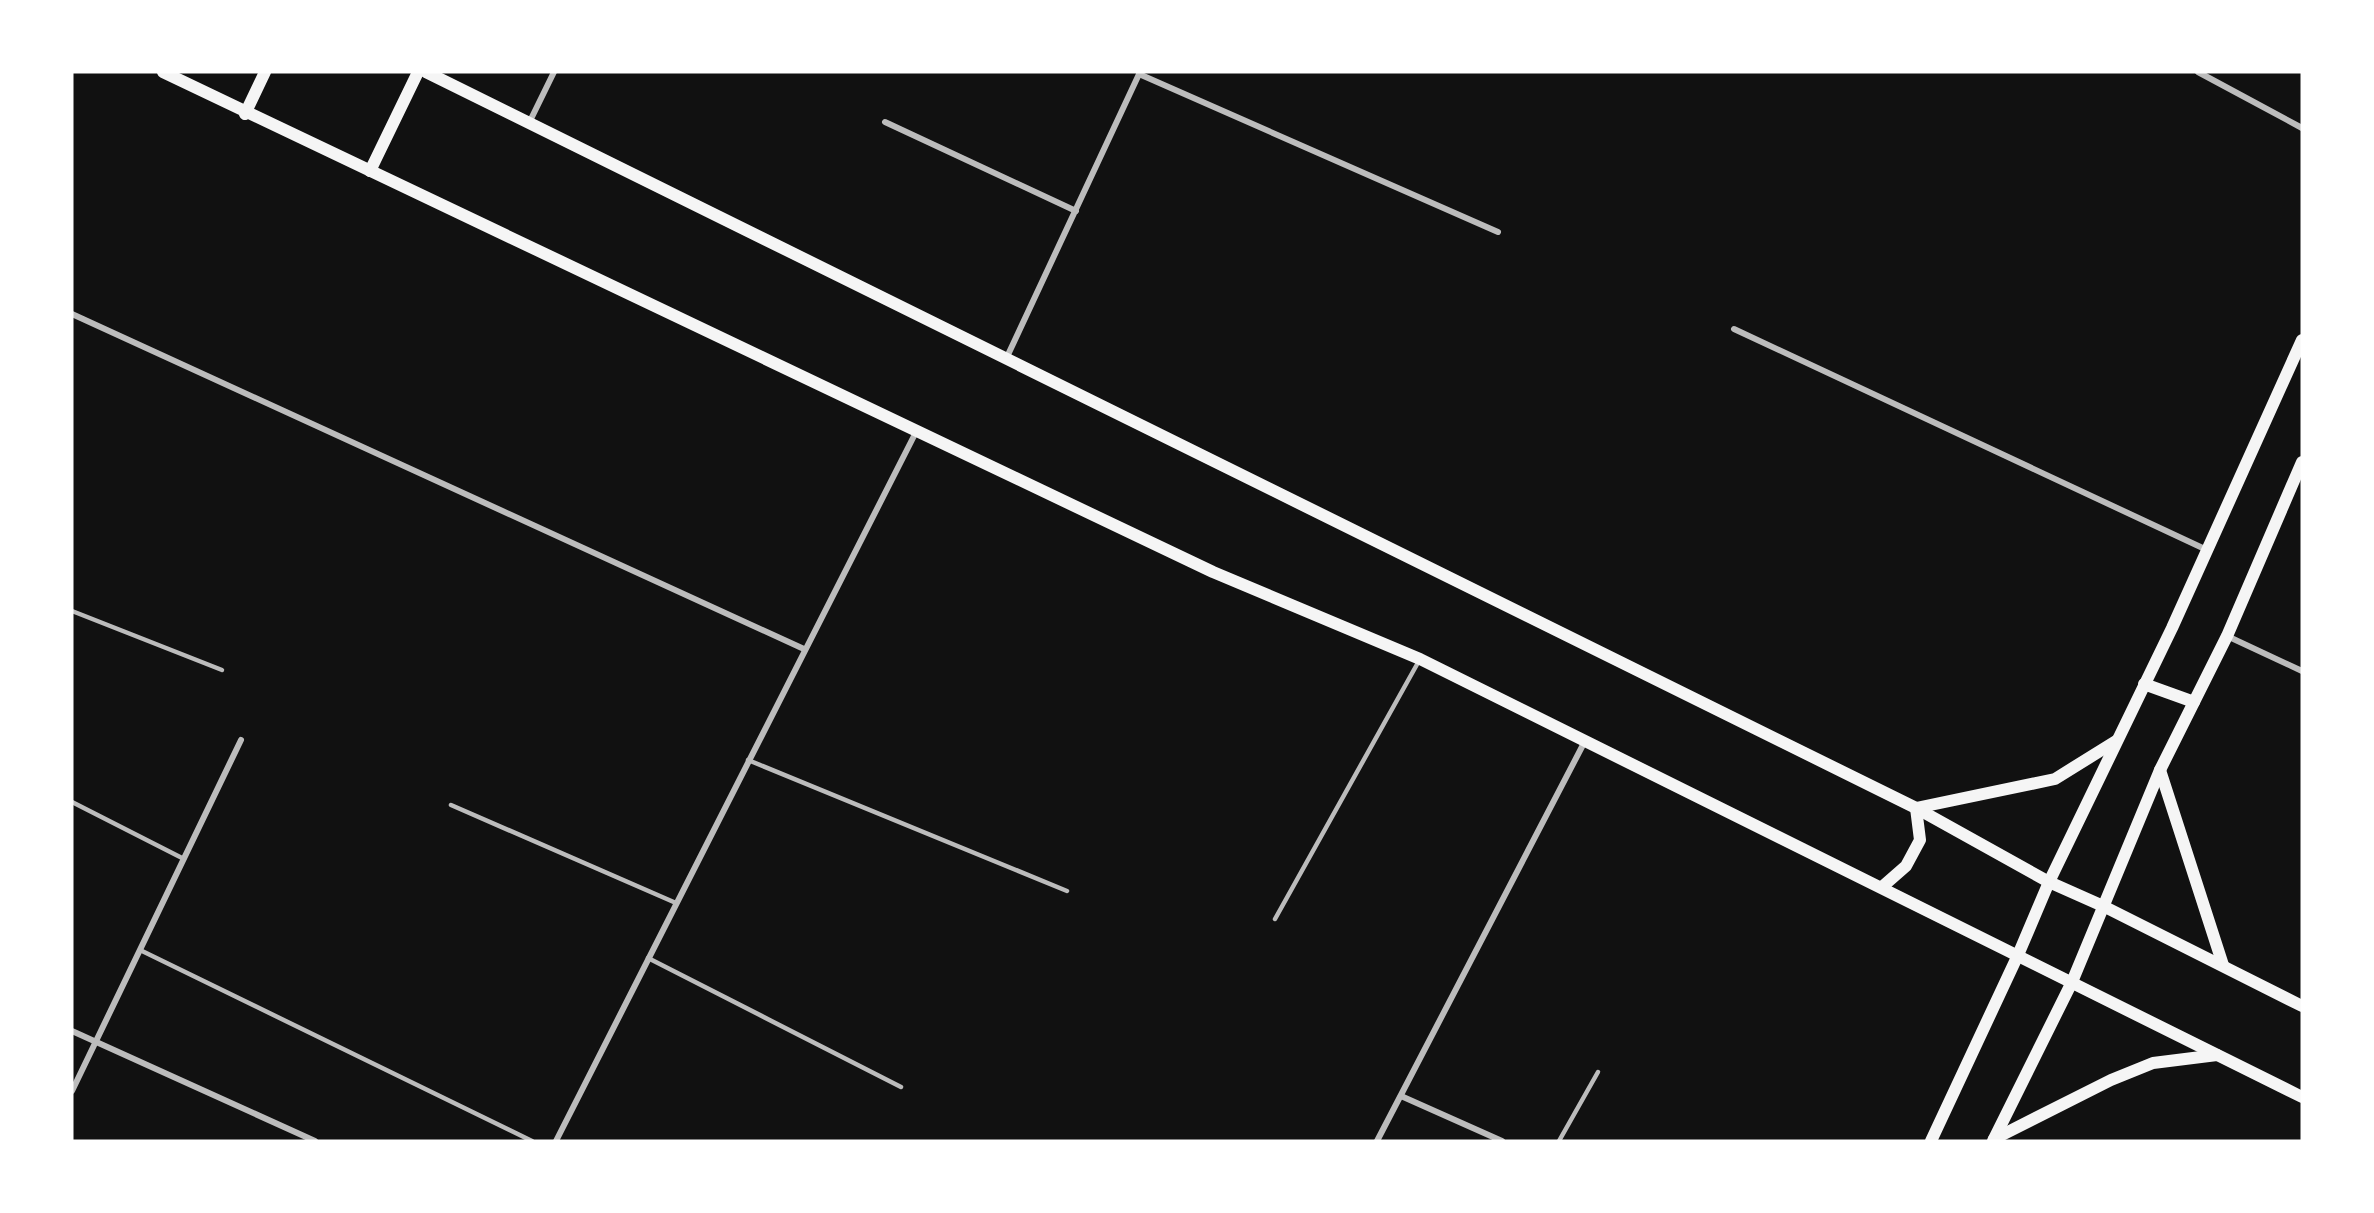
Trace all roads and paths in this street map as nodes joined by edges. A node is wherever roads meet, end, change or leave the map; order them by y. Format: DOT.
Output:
graph roads {
  1 [pos="163,72"];
  2 [pos="265,72"];
  3 [pos="418,72"];
  4 [pos="426,72"];
  5 [pos="554,72"];
  6 [pos="2198,72"];
  7 [pos="1139,73"];
  8 [pos="245,114"];
  9 [pos="530,121"];
  10 [pos="885,122"];
  11 [pos="2302,128"];
  12 [pos="370,171"];
  13 [pos="1076,212"];
  14 [pos="1498,232"];
  15 [pos="72,315"];
  16 [pos="1734,329"];
  17 [pos="2302,340"];
  18 [pos="1006,359"];
  19 [pos="916,432"];
  20 [pos="2302,462"];
  21 [pos="2207,550"];
  22 [pos="72,611"];
  23 [pos="2227,636"];
  24 [pos="804,649"];
  25 [pos="1419,659"];
  26 [pos="222,670"];
  27 [pos="2302,671"];
  28 [pos="2144,684"];
  29 [pos="2194,702"];
  30 [pos="241,740"];
  31 [pos="1585,741"];
  32 [pos="2118,741"];
  33 [pos="748,760"];
  34 [pos="2160,770"];
  35 [pos="72,802"];
  36 [pos="451,805"];
  37 [pos="1916,808"];
  38 [pos="184,859"];
  39 [pos="2049,882"];
  40 [pos="1882,887"];
  41 [pos="1067,891"];
  42 [pos="676,903"];
  43 [pos="2103,906"];
  44 [pos="1275,919"];
  45 [pos="140,950"];
  46 [pos="2018,955"];
  47 [pos="648,958"];
  48 [pos="2223,965"];
  49 [pos="2072,982"];
  50 [pos="2302,1006"];
  51 [pos="72,1031"];
  52 [pos="96,1042"];
  53 [pos="2217,1055"];
  54 [pos="1598,1072"];
  55 [pos="901,1087"];
  56 [pos="72,1091"];
  57 [pos="1401,1096"];
  58 [pos="2302,1097"];
  59 [pos="1994,1140"];
  60 [pos="315,1141"];
  61 [pos="532,1141"];
  62 [pos="556,1141"];
  63 [pos="1377,1141"];
  64 [pos="1502,1141"];
  65 [pos="1559,1141"];
  66 [pos="1931,1141"];
  1 -- 8 [label="main road"];
  2 -- 8 [label="main road"];
  3 -- 12 [label="main road"];
  4 -- 9 [label="main road"];
  5 -- 9 [label="street"];
  6 -- 11 [label="street"];
  7 -- 13 [label="street"];
  7 -- 14 [label="street"];
  8 -- 12 [label="main road"];
  9 -- 18 [label="main road"];
  10 -- 13 [label="street"];
  12 -- 19 [label="main road"];
  13 -- 18 [label="street"];
  15 -- 24 [label="street"];
  16 -- 21 [label="street"];
  17 -- 21 [label="main road"];
  18 -- 37 [label="main road"];
  19 -- 24 [label="street"];
  19 -- 25 [label="main road"];
  20 -- 23 [label="main road"];
  21 -- 28 [label="main road"];
  22 -- 26 [label="lane"];
  23 -- 27 [label="street"];
  23 -- 29 [label="main road"];
  24 -- 33 [label="street"];
  25 -- 31 [label="main road"];
  25 -- 44 [label="lane"];
  28 -- 29 [label="main road"];
  28 -- 32 [label="main road"];
  29 -- 34 [label="main road"];
  30 -- 38 [label="street"];
  31 -- 40 [label="main road"];
  31 -- 57 [label="street"];
  32 -- 37 [label="main road"];
  32 -- 39 [label="main road"];
  33 -- 41 [label="lane"];
  33 -- 42 [label="street"];
  34 -- 43 [label="main road"];
  34 -- 48 [label="main road"];
  35 -- 38 [label="lane"];
  36 -- 42 [label="lane"];
  37 -- 39 [label="main road"];
  37 -- 40 [label="main road"];
  38 -- 45 [label="street"];
  39 -- 43 [label="main road"];
  39 -- 46 [label="main road"];
  40 -- 46 [label="main road"];
  42 -- 47 [label="street"];
  43 -- 48 [label="main road"];
  43 -- 49 [label="main road"];
  45 -- 52 [label="street"];
  45 -- 61 [label="lane"];
  46 -- 49 [label="main road"];
  46 -- 66 [label="main road"];
  47 -- 55 [label="lane"];
  47 -- 62 [label="street"];
  48 -- 50 [label="main road"];
  49 -- 53 [label="main road"];
  49 -- 59 [label="main road"];
  51 -- 52 [label="street"];
  52 -- 56 [label="street"];
  52 -- 60 [label="street"];
  53 -- 58 [label="main road"];
  53 -- 59 [label="main road"];
  54 -- 65 [label="lane"];
  57 -- 63 [label="street"];
  57 -- 64 [label="street"];
}
